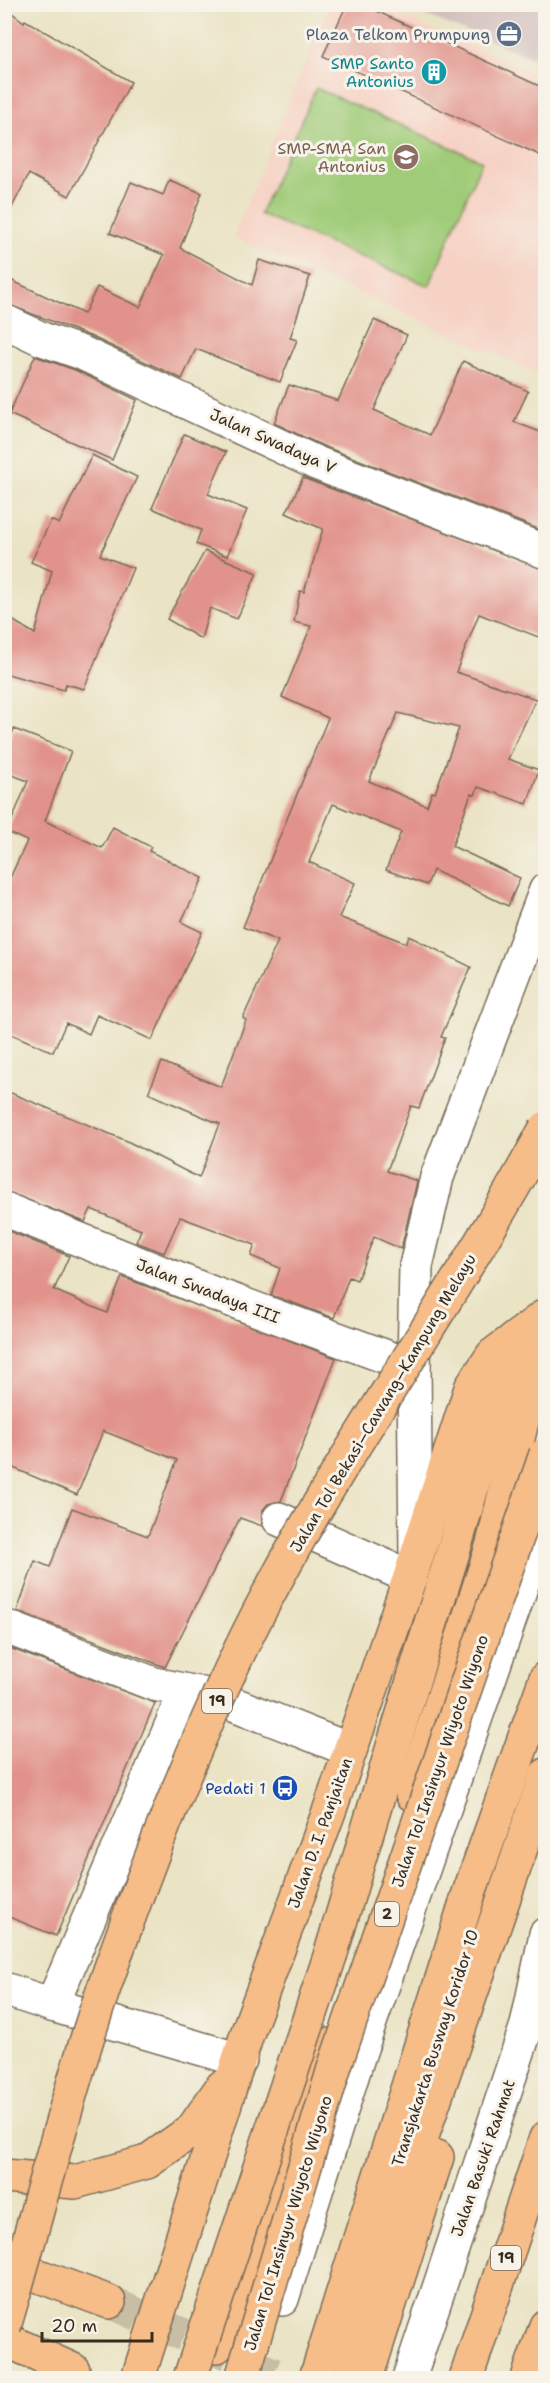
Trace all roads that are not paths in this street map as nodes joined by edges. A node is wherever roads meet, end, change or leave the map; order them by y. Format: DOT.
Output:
graph roads {
  1 [pos="4,321"];
  2 [pos="546,552"];
  3 [pos="546,891"];
  4 [pos="546,1128"];
  5 [pos="4,1209"];
  6 [pos="546,1317"];
  7 [pos="414,1367"];
  8 [pos="546,1454"];
  9 [pos="546,1515"];
  10 [pos="279,1519"];
  11 [pos="413,1568"];
  12 [pos="4,1626"];
  13 [pos="546,1678"];
  14 [pos="186,1691"];
  15 [pos="546,1719"];
  16 [pos="350,1750"];
  17 [pos="546,1775"];
  18 [pos="546,1803"];
  19 [pos="546,1934"];
  20 [pos="4,1989"];
  21 [pos="52,2005"];
  22 [pos="240,2060"];
  23 [pos="546,2138"];
  24 [pos="4,2176"];
  25 [pos="4,2264"];
  26 [pos="109,2302"];
  27 [pos="546,2326"];
  28 [pos="4,2327"];
  29 [pos="4,2339"];
  30 [pos="73,2370"];
  31 [pos="138,2379"];
  32 [pos="189,2379"];
  33 [pos="206,2379"];
  34 [pos="242,2379"];
  35 [pos="257,2379"];
  36 [pos="316,2379"];
  37 [pos="330,2379"];
  38 [pos="340,2379"];
  39 [pos="366,2379"];
  40 [pos="409,2379"];
  41 [pos="466,2379"];
  42 [pos="528,2379"];
  1 -- 2 [label="street, Jalan Swadaya V"];
  3 -- 7 [label="street"];
  4 -- 28 [label="main road, Jalan Tol Bekasi–Cawang–Kampung Melayu / 19, bridge"];
  5 -- 7 [label="street, Jalan Swadaya III"];
  6 -- 11 [label="main road, Jalan D. I. Panjaitan"];
  6 -- 32 [label="main road, bridge"];
  6 -- 33 [label="main road"];
  7 -- 11 [label="street"];
  8 -- 34 [label="main road, Jalan Tol Insinyur Wiyoto Wiyono / 2, bridge"];
  9 -- 35 [label="street"];
  10 -- 11 [label="street"];
  11 -- 16 [label="main road, Jalan D. I. Panjaitan"];
  12 -- 14 [label="street"];
  13 -- 36 [label="main road"];
  14 -- 16 [label="street"];
  14 -- 21 [label="street"];
  15 -- 37 [label="street, Transjakarta Busway Koridor 10"];
  16 -- 22 [label="main road, Jalan D. I. Panjaitan"];
  17 -- 38 [label="main road"];
  18 -- 39 [label="main road"];
  19 -- 40 [label="street, Jalan Basuki Rahmat"];
  20 -- 21 [label="street"];
  21 -- 22 [label="street"];
  22 -- 24 [label="main road"];
  22 -- 31 [label="main road, Jalan D. I. Panjaitan"];
  23 -- 41 [label="main road, 19"];
  25 -- 26 [label="main road"];
  27 -- 42 [label="main road"];
  29 -- 30 [label="main road"];
}
